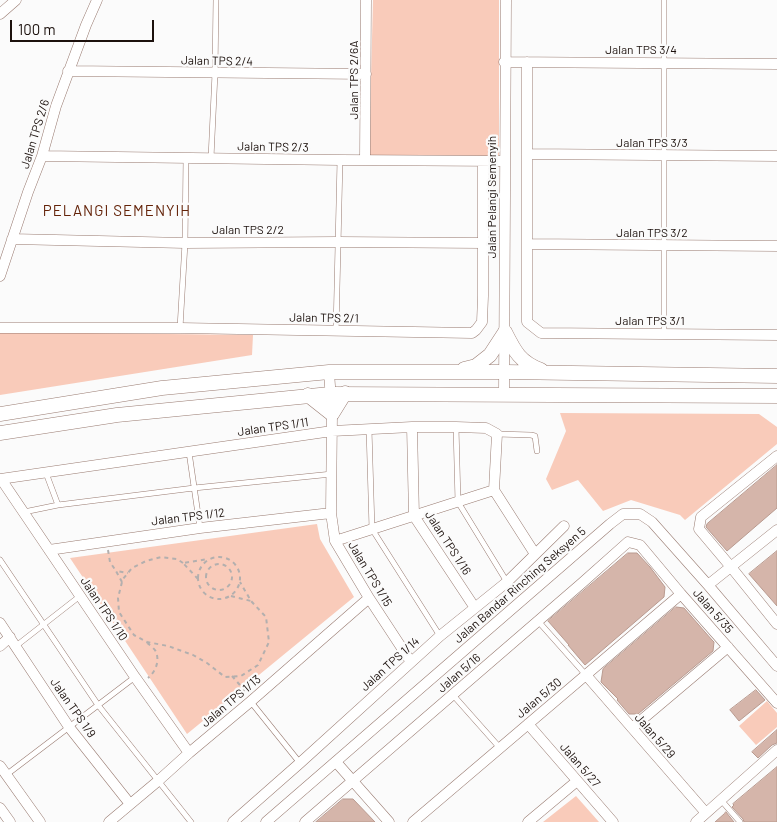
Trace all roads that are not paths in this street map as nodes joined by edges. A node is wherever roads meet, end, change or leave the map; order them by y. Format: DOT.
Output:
graph roads {
  1 [pos="16,0"];
  2 [pos="97,0"];
  3 [pos="216,0"];
  4 [pos="366,0"];
  5 [pos="506,0"];
  6 [pos="664,0"];
  7 [pos="0,14"];
  8 [pos="504,62"];
  9 [pos="527,62"];
  10 [pos="664,63"];
  11 [pos="777,64"];
  12 [pos="68,71"];
  13 [pos="215,73"];
  14 [pos="366,74"];
  15 [pos="527,154"];
  16 [pos="664,155"];
  17 [pos="42,156"];
  18 [pos="777,156"];
  19 [pos="186,158"];
  20 [pos="211,158"];
  21 [pos="340,160"];
  22 [pos="365,160"];
  23 [pos="504,161"];
  24 [pos="484,162"];
  25 [pos="12,239"];
  26 [pos="338,242"];
  27 [pos="185,243"];
  28 [pos="483,243"];
  29 [pos="526,244"];
  30 [pos="664,245"];
  31 [pos="777,246"];
  32 [pos="0,276"];
  33 [pos="0,328"];
  34 [pos="180,328"];
  35 [pos="336,331"];
  36 [pos="505,332"];
  37 [pos="664,334"];
  38 [pos="777,335"];
  39 [pos="329,372"];
  40 [pos="505,372"];
  41 [pos="448,373"];
  42 [pos="546,373"];
  43 [pos="777,376"];
  44 [pos="345,393"];
  45 [pos="330,394"];
  46 [pos="504,394"];
  47 [pos="308,396"];
  48 [pos="777,396"];
  49 [pos="0,414"];
  50 [pos="332,414"];
  51 [pos="412,427"];
  52 [pos="456,427"];
  53 [pos="369,429"];
  54 [pos="332,431"];
  55 [pos="0,433"];
  56 [pos="497,434"];
  57 [pos="189,451"];
  58 [pos="537,451"];
  59 [pos="777,456"];
  60 [pos="46,472"];
  61 [pos="332,474"];
  62 [pos="0,479"];
  63 [pos="194,488"];
  64 [pos="494,490"];
  65 [pos="458,502"];
  66 [pos="58,505"];
  67 [pos="23,512"];
  68 [pos="332,513"];
  69 [pos="414,516"];
  70 [pos="564,526"];
  71 [pos="200,528"];
  72 [pos="372,529"];
  73 [pos="777,530"];
  74 [pos="335,542"];
  75 [pos="628,542"];
  76 [pos="49,550"];
  77 [pos="535,554"];
  78 [pos="0,560"];
  79 [pos="731,567"];
  80 [pos="508,582"];
  81 [pos="708,585"];
  82 [pos="681,594"];
  83 [pos="80,596"];
  84 [pos="369,598"];
  85 [pos="475,608"];
  86 [pos="538,621"];
  87 [pos="0,623"];
  88 [pos="777,624"];
  89 [pos="43,625"];
  90 [pos="440,636"];
  91 [pos="13,642"];
  92 [pos="0,646"];
  93 [pos="728,647"];
  94 [pos="412,662"];
  95 [pos="777,666"];
  96 [pos="586,675"];
  97 [pos="135,677"];
  98 [pos="453,695"];
  99 [pos="248,697"];
  100 [pos="777,703"];
  101 [pos="98,705"];
  102 [pos="528,724"];
  103 [pos="69,727"];
  104 [pos="632,728"];
  105 [pos="500,748"];
  106 [pos="777,750"];
  107 [pos="188,753"];
  108 [pos="336,762"];
  109 [pos="300,763"];
  110 [pos="3,770"];
  111 [pos="158,781"];
  112 [pos="353,781"];
  113 [pos="577,781"];
  114 [pos="721,800"];
  115 [pos="130,804"];
  116 [pos="0,808"];
  117 [pos="706,813"];
  118 [pos="10,822"];
  119 [pos="40,822"];
  120 [pos="109,822"];
  121 [pos="191,822"];
  122 [pos="232,822"];
  123 [pos="266,822"];
  124 [pos="305,822"];
  125 [pos="388,822"];
  126 [pos="413,822"];
  127 [pos="528,822"];
  128 [pos="613,822"];
  129 [pos="696,822"];
  130 [pos="740,822"];
  1 -- 7 [label="street"];
  2 -- 12 [label="street, Jalan TPS 2/6"];
  3 -- 13 [label="lane"];
  4 -- 14 [label="street, Jalan TPS 2/6A"];
  5 -- 8 [label="street, Jalan Pelangi Semenyih"];
  6 -- 10 [label="lane"];
  8 -- 9 [label="street, Jalan TPS 3/4"];
  8 -- 23 [label="street, Jalan Pelangi Semenyih"];
  9 -- 10 [label="street, Jalan TPS 3/4"];
  9 -- 15 [label="street"];
  10 -- 11 [label="street, Jalan TPS 3/4"];
  10 -- 16 [label="lane"];
  12 -- 13 [label="street, Jalan TPS 2/4"];
  12 -- 17 [label="street, Jalan TPS 2/6"];
  13 -- 14 [label="street, Jalan TPS 2/4"];
  13 -- 20 [label="lane"];
  14 -- 22 [label="street, Jalan TPS 2/6A"];
  15 -- 16 [label="street, Jalan TPS 3/3"];
  15 -- 29 [label="street"];
  16 -- 18 [label="street, Jalan TPS 3/3"];
  16 -- 30 [label="lane"];
  17 -- 19 [label="street, Jalan TPS 2/3"];
  17 -- 25 [label="street, Jalan TPS 2/6"];
  19 -- 20 [label="street, Jalan TPS 2/3"];
  19 -- 27 [label="lane"];
  20 -- 21 [label="street, Jalan TPS 2/3"];
  21 -- 22 [label="street, Jalan TPS 2/3"];
  21 -- 26 [label="lane"];
  22 -- 24 [label="street, Jalan TPS 2/3"];
  23 -- 24 [label="street, Jalan TPS 2/3"];
  23 -- 36 [label="street, Jalan Pelangi Semenyih"];
  24 -- 28 [label="street, Jalan TPS 2/1"];
  25 -- 27 [label="street, Jalan TPS 2/2"];
  25 -- 32 [label="street, Jalan TPS 2/6"];
  26 -- 27 [label="street, Jalan TPS 2/2"];
  26 -- 28 [label="street, Jalan TPS 2/2"];
  26 -- 35 [label="lane"];
  27 -- 34 [label="lane"];
  28 -- 35 [label="street, Jalan TPS 2/1"];
  29 -- 30 [label="street, Jalan TPS 3/2"];
  29 -- 37 [label="street, Jalan TPS 3/1"];
  30 -- 31 [label="street, Jalan TPS 3/2"];
  30 -- 37 [label="lane"];
  33 -- 34 [label="street, Jalan TPS 2/1"];
  34 -- 35 [label="street, Jalan TPS 2/1"];
  36 -- 40 [label="street, Jalan Pelangi Semenyih"];
  36 -- 41 [label="street"];
  36 -- 42 [label="street"];
  37 -- 38 [label="street, Jalan TPS 3/1"];
  39 -- 41 [label="street"];
  39 -- 45 [label="street, Jalan TPS 1/15"];
  39 -- 49 [label="street"];
  40 -- 41 [label="street"];
  40 -- 42 [label="street"];
  40 -- 46 [label="street, Jalan Pelangi Semenyih"];
  42 -- 43 [label="street"];
  44 -- 45 [label="street"];
  44 -- 46 [label="street"];
  44 -- 50 [label="street"];
  45 -- 47 [label="street"];
  45 -- 50 [label="street, Jalan TPS 1/15"];
  46 -- 48 [label="street"];
  47 -- 50 [label="street"];
  47 -- 55 [label="street"];
  50 -- 54 [label="street, Jalan TPS 1/15"];
  51 -- 52 [label="street, Jalan TPS 1/11"];
  51 -- 53 [label="street, Jalan TPS 1/11"];
  51 -- 69 [label="street, Jalan TPS 1/16"];
  52 -- 56 [label="street, Jalan TPS 1/11"];
  52 -- 65 [label="lane"];
  53 -- 54 [label="street, Jalan TPS 1/11"];
  53 -- 72 [label="lane"];
  54 -- 57 [label="street, Jalan TPS 1/11"];
  54 -- 61 [label="street, Jalan TPS 1/15"];
  56 -- 58 [label="lane, Jalan TPS 1/11"];
  56 -- 64 [label="street"];
  57 -- 60 [label="street, Jalan TPS 1/11"];
  57 -- 63 [label="lane"];
  59 -- 79 [label="street"];
  60 -- 62 [label="street, Jalan TPS 1/11"];
  60 -- 66 [label="lane"];
  61 -- 63 [label="lane"];
  61 -- 68 [label="street, Jalan TPS 1/15"];
  62 -- 67 [label="street, Jalan TPS 1/10"];
  63 -- 66 [label="lane"];
  63 -- 71 [label="lane"];
  64 -- 65 [label="street"];
  64 -- 77 [label="street"];
  65 -- 69 [label="street"];
  65 -- 80 [label="lane"];
  66 -- 67 [label="lane"];
  67 -- 76 [label="street, Jalan TPS 1/10"];
  68 -- 71 [label="street, Jalan TPS 1/12"];
  68 -- 74 [label="street, Jalan TPS 1/15"];
  69 -- 72 [label="street"];
  69 -- 85 [label="street, Jalan TPS 1/16"];
  70 -- 77 [label="street, Jalan TPS 1/14"];
  71 -- 76 [label="street, Jalan TPS 1/12"];
  72 -- 74 [label="street"];
  72 -- 90 [label="lane"];
  73 -- 79 [label="street"];
  74 -- 84 [label="street, Jalan TPS 1/15"];
  75 -- 82 [label="street, Jalan 5/35"];
  75 -- 86 [label="street, Jalan 5/16"];
  76 -- 83 [label="street, Jalan TPS 1/10"];
  77 -- 80 [label="street, Jalan TPS 1/14"];
  78 -- 89 [label="lane"];
  79 -- 81 [label="street"];
  79 -- 88 [label="street"];
  80 -- 85 [label="street, Jalan TPS 1/14"];
  81 -- 95 [label="street, Jalan Bandar Rinching Seksyen 5"];
  81 -- 108 [label="street, Jalan Bandar Rinching Seksyen 5"];
  82 -- 93 [label="street, Jalan 5/35"];
  82 -- 96 [label="street, Jalan 5/30"];
  83 -- 89 [label="lane"];
  83 -- 97 [label="street, Jalan TPS 1/10"];
  84 -- 94 [label="street, Jalan TPS 1/15"];
  84 -- 99 [label="street, Jalan TPS 1/13"];
  85 -- 90 [label="street, Jalan TPS 1/14"];
  86 -- 96 [label="lane"];
  86 -- 98 [label="street, Jalan 5/16"];
  87 -- 91 [label="street, Jalan TPS 1/9"];
  89 -- 91 [label="lane"];
  89 -- 101 [label="lane"];
  90 -- 94 [label="street, Jalan TPS 1/14"];
  91 -- 92 [label="street"];
  91 -- 103 [label="street, Jalan TPS 1/9"];
  93 -- 100 [label="street, Jalan 5/35"];
  93 -- 104 [label="street"];
  94 -- 109 [label="street, Jalan TPS 1/14"];
  96 -- 102 [label="street, Jalan 5/30"];
  96 -- 104 [label="street, Jalan 5/29"];
  97 -- 101 [label="lane"];
  97 -- 107 [label="street, Jalan TPS 1/10"];
  98 -- 105 [label="lane"];
  98 -- 112 [label="street, Jalan 5/16"];
  99 -- 107 [label="street, Jalan TPS 1/13"];
  99 -- 109 [label="lane"];
  101 -- 103 [label="lane"];
  101 -- 111 [label="lane"];
  102 -- 105 [label="street, Jalan 5/30"];
  102 -- 113 [label="street, Jalan 5/27"];
  103 -- 110 [label="lane"];
  103 -- 115 [label="street, Jalan TPS 1/9"];
  104 -- 117 [label="street, Jalan 5/29"];
  105 -- 126 [label="street, Jalan 5/30"];
  106 -- 114 [label="street"];
  107 -- 111 [label="street, Jalan TPS 1/13"];
  108 -- 112 [label="street"];
  108 -- 123 [label="street, Jalan Bandar Rinching Seksyen 5"];
  109 -- 122 [label="street, Jalan TPS 1/14"];
  110 -- 119 [label="street"];
  111 -- 115 [label="street, Jalan TPS 1/13"];
  111 -- 121 [label="lane"];
  112 -- 124 [label="street, Jalan 5/16"];
  112 -- 125 [label="street"];
  113 -- 127 [label="street"];
  113 -- 128 [label="street, Jalan 5/27"];
  114 -- 117 [label="street"];
  114 -- 130 [label="lane"];
  115 -- 120 [label="street, Jalan TPS 1/13"];
  116 -- 118 [label="street"];
  117 -- 129 [label="street"];
}
